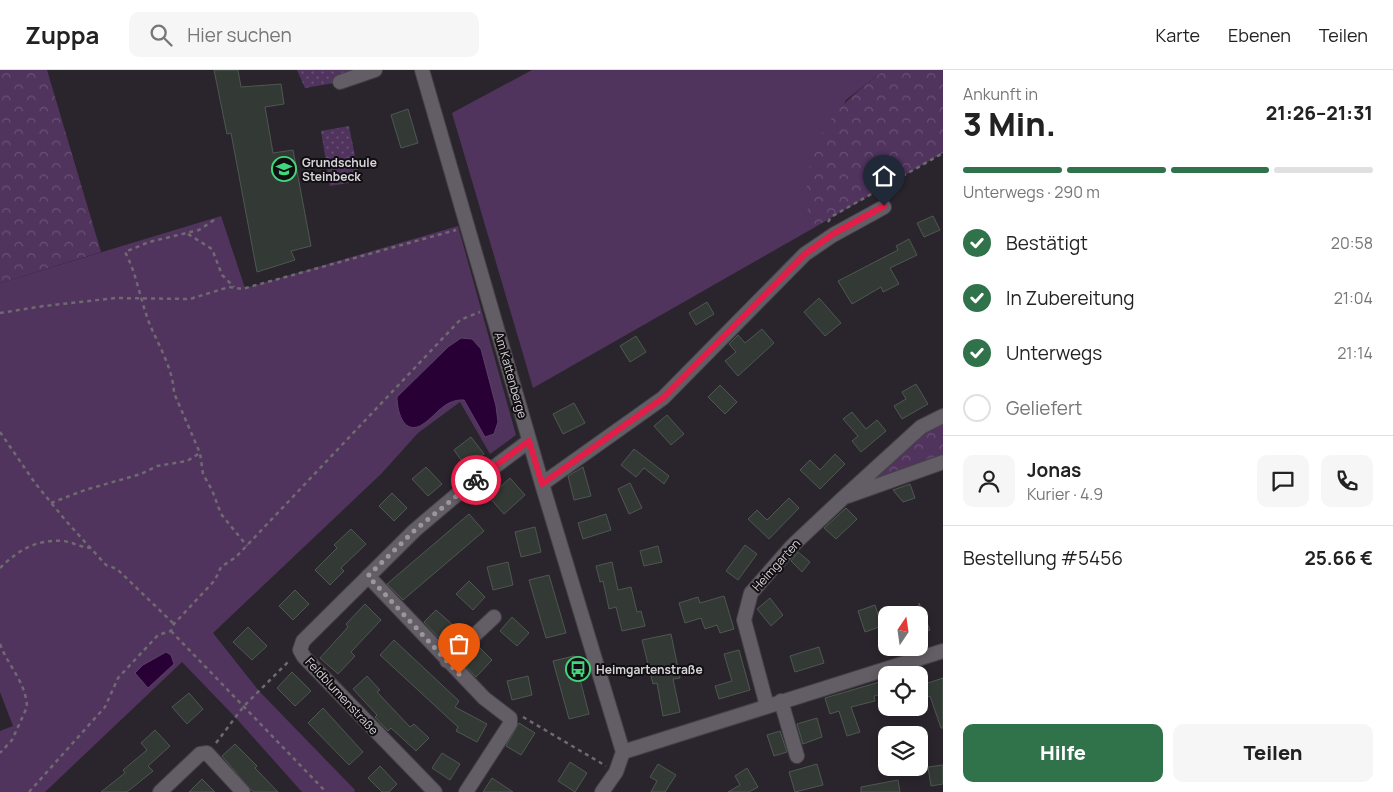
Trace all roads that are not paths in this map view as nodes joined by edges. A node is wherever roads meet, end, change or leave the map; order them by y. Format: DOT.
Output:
graph roads {
  1 [pos="375,70"];
  2 [pos="422,70"];
  3 [pos="340,82"];
  4 [pos="884,206"];
  5 [pos="943,416"];
  6 [pos="529,441"];
  7 [pos="943,462"];
  8 [pos="542,484"];
  9 [pos="843,498"];
  10 [pos="368,576"];
  11 [pos="494,617"];
  12 [pos="943,651"];
  13 [pos="447,662"];
  14 [pos="781,702"];
  15 [pos="767,706"];
  16 [pos="623,752"];
  17 [pos="797,756"];
  18 [pos="160,792"];
  19 [pos="243,792"];
  20 [pos="434,792"];
  21 [pos="466,792"];
  22 [pos="602,792"];
  1 -- 3 [label="street"];
  2 -- 6 [label="street, Am Kattenberge"];
  4 -- 8 [label="street"];
  5 -- 9 [label="street, Heimgarten"];
  6 -- 8 [label="street, Am Kattenberge"];
  6 -- 10 [label="street, Feldblumenstraße"];
  7 -- 9 [label="street, Heimgarten"];
  8 -- 16 [label="street, Am Kattenberge"];
  9 -- 15 [label="street, Heimgarten"];
  10 -- 13 [label="street"];
  10 -- 20 [label="street, Feldblumenstraße"];
  11 -- 13 [label="street"];
  12 -- 14 [label="street"];
  13 -- 21 [label="street"];
  14 -- 15 [label="street"];
  14 -- 17 [label="street"];
  15 -- 16 [label="street"];
  16 -- 22 [label="street"];
  18 -- 19 [label="street"];
}
